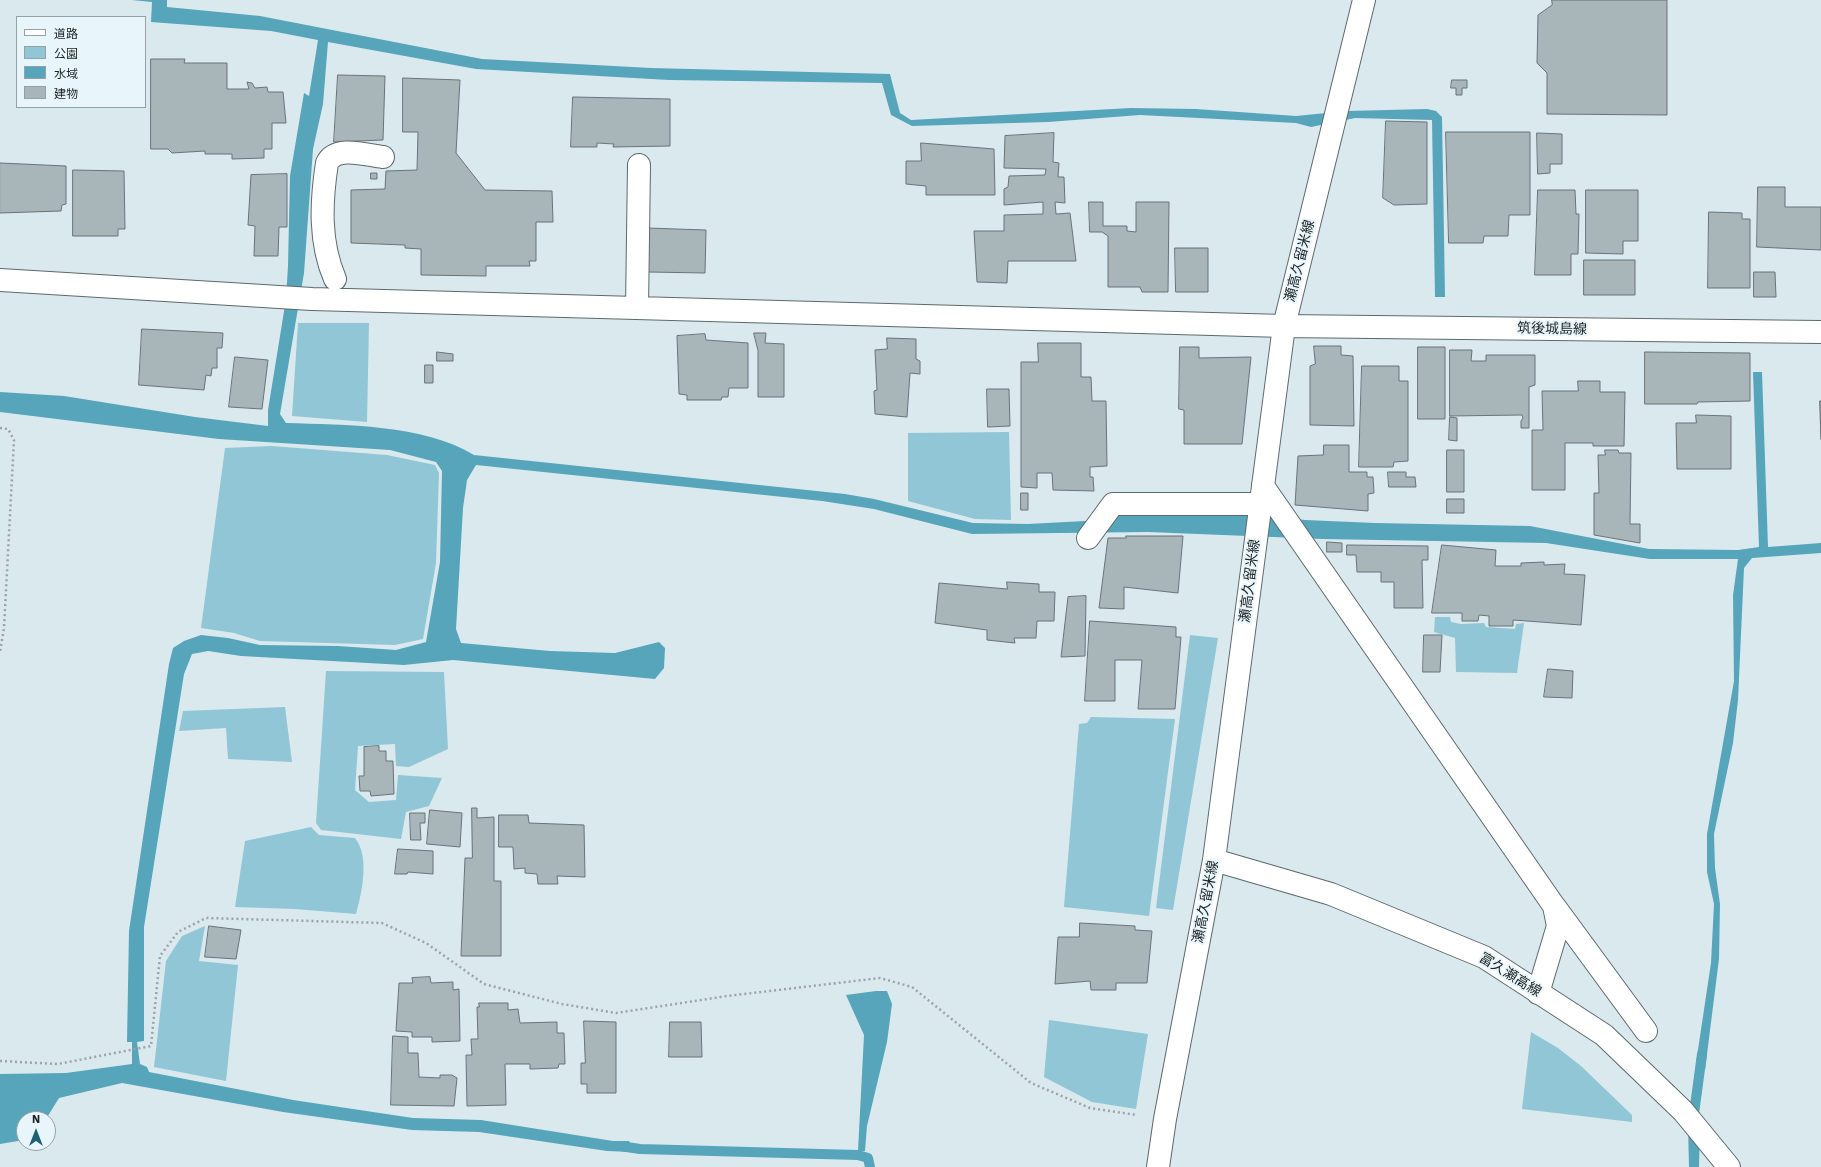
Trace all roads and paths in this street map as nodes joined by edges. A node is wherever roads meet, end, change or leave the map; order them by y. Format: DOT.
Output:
graph roads {
  1 [pos="1364,0"];
  2 [pos="383,157"];
  3 [pos="639,165"];
  4 [pos="335,279"];
  5 [pos="0,280"];
  6 [pos="637,308"];
  7 [pos="1284,326"];
  8 [pos="1821,332"];
  9 [pos="0,428"];
  10 [pos="1262,495"];
  11 [pos="1088,538"];
  12 [pos="0,652"];
  13 [pos="1214,860"];
  14 [pos="1554,906"];
  15 [pos="1538,993"];
  16 [pos="1646,1031"];
  17 [pos="0,1061"];
  18 [pos="1165,1119"];
  19 [pos="1158,1167"];
  20 [pos="1729,1167"];
  1 -- 7 [label="main road, 瀬高久留米線"];
  2 -- 4 [label="main road"];
  3 -- 6 [label="main road"];
  5 -- 6 [label="main road, 筑後城島線"];
  6 -- 7 [label="main road, 筑後城島線"];
  7 -- 8 [label="main road, 筑後城島線"];
  7 -- 10 [label="main road, 瀬高久留米線"];
  9 -- 12 [label="path"];
  10 -- 11 [label="main road"];
  10 -- 13 [label="main road, 瀬高久留米線"];
  10 -- 14 [label="main road"];
  13 -- 15 [label="main road, 富久瀬高線"];
  13 -- 18 [label="main road, 瀬高久留米線"];
  14 -- 15 [label="main road"];
  14 -- 16 [label="main road"];
  15 -- 20 [label="main road, 富久瀬高線"];
  17 -- 18 [label="path"];
  18 -- 19 [label="main road, 瀬高久留米線"];
}
